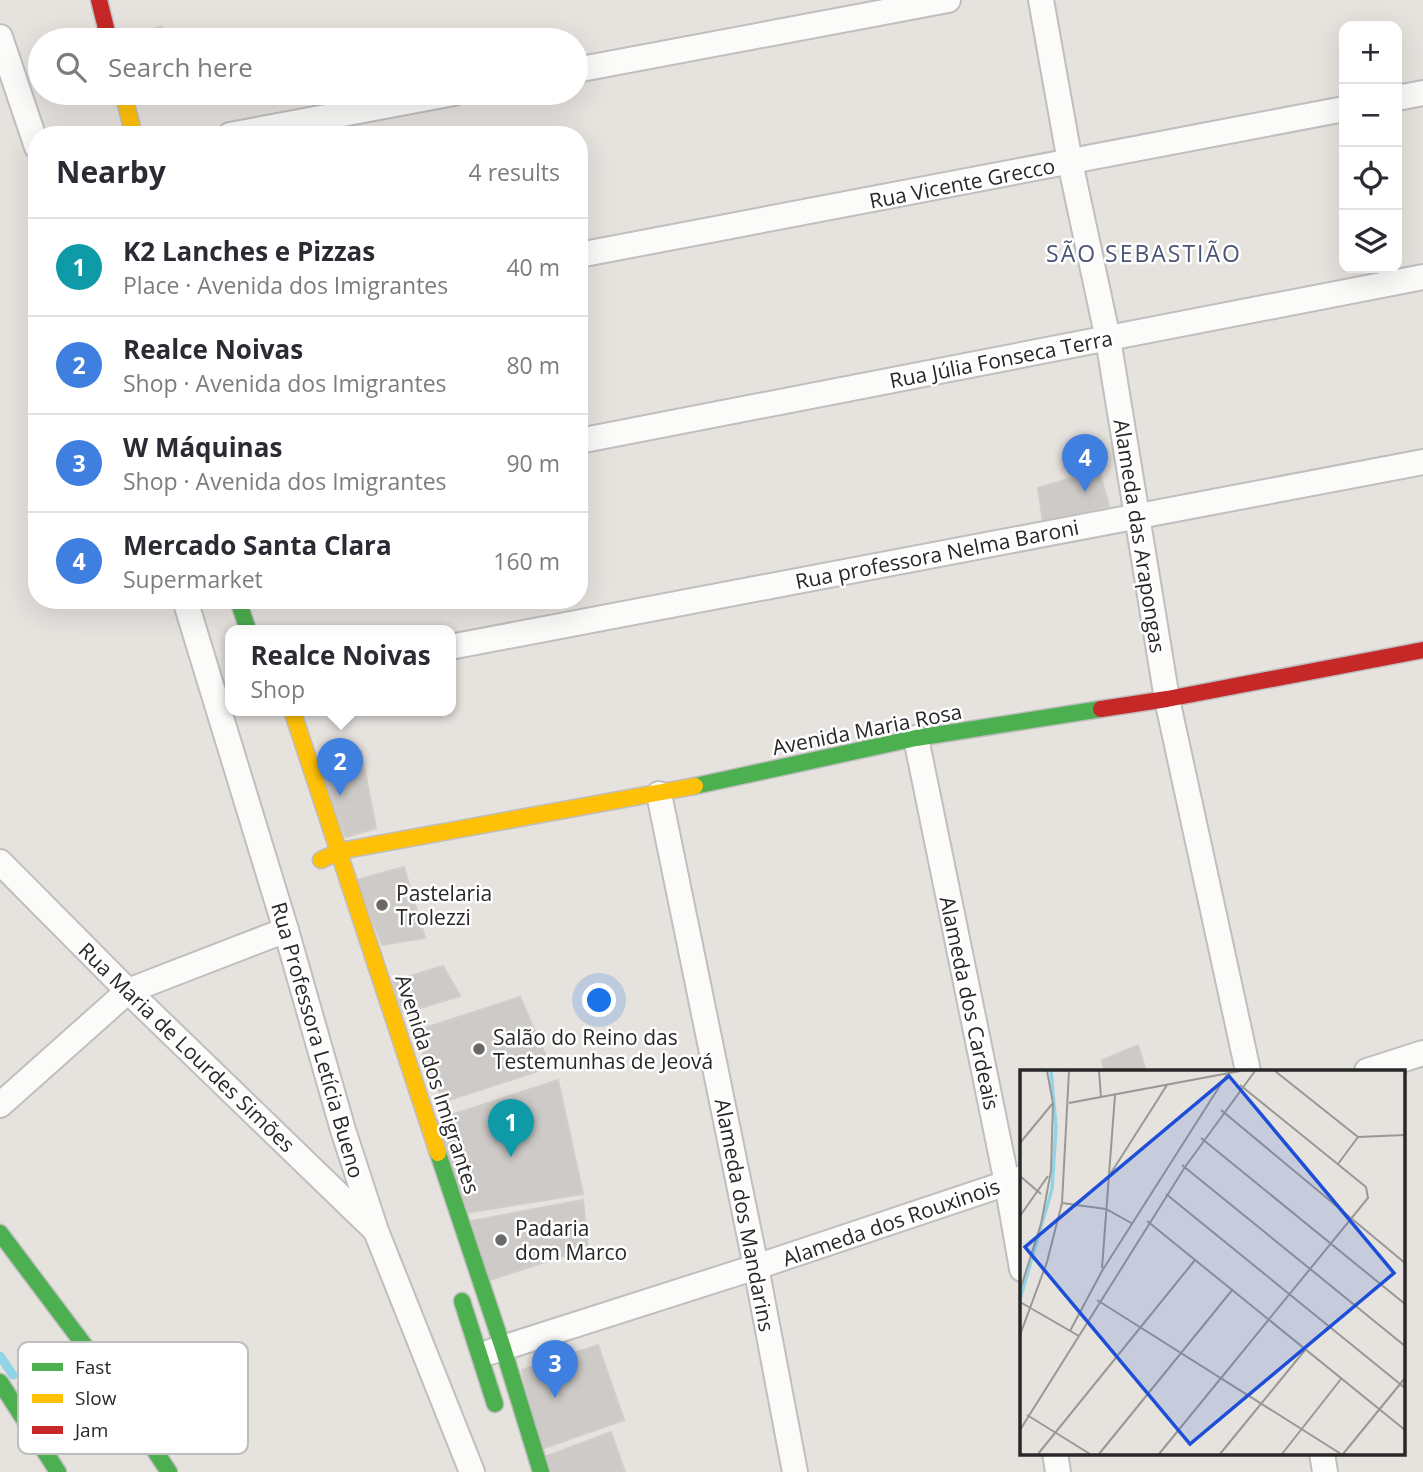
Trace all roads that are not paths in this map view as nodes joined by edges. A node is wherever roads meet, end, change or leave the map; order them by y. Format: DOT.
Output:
graph roads {
  1 [pos="99,0"];
  2 [pos="948,0"];
  3 [pos="1041,0"];
  4 [pos="106,28"];
  5 [pos="0,37"];
  6 [pos="588,68"];
  7 [pos="1423,93"];
  8 [pos="1402,97"];
  9 [pos="126,105"];
  10 [pos="390,105"];
  11 [pos="1339,110"];
  12 [pos="30,126"];
  13 [pos="132,126"];
  14 [pos="278,126"];
  15 [pos="1070,162"];
  16 [pos="588,253"];
  17 [pos="1423,277"];
  18 [pos="1108,338"];
  19 [pos="588,440"];
  20 [pos="1423,462"];
  21 [pos="1137,516"];
  22 [pos="188,609"];
  23 [pos="456,647"];
  24 [pos="1423,650"];
  25 [pos="1167,699"];
  26 [pos="294,716"];
  27 [pos="916,738"];
  28 [pos="659,794"];
  29 [pos="340,851"];
  30 [pos="321,860"];
  31 [pos="0,862"];
  32 [pos="286,930"];
  33 [pos="128,991"];
  34 [pos="1423,1053"];
  35 [pos="1248,1070"];
  36 [pos="1370,1070"];
  37 [pos="0,1105"];
  38 [pos="1014,1180"];
  39 [pos="376,1231"];
  40 [pos="0,1233"];
  41 [pos="1020,1247"];
  42 [pos="756,1267"];
  43 [pos="459,1291"];
  44 [pos="82,1342"];
  45 [pos="491,1352"];
  46 [pos="0,1382"];
  47 [pos="18,1410"];
  48 [pos="501,1421"];
  49 [pos="46,1454"];
  50 [pos="158,1454"];
  51 [pos="1055,1454"];
  52 [pos="1322,1454"];
  53 [pos="58,1472"];
  54 [pos="169,1472"];
  55 [pos="472,1472"];
  56 [pos="541,1472"];
  57 [pos="795,1472"];
  58 [pos="1058,1472"];
  59 [pos="1325,1472"];
  1 -- 4 [label="street"];
  2 -- 6 [label="street"];
  3 -- 15 [label="street, Alameda das Arapongas"];
  5 -- 12 [label="street"];
  7 -- 8 [label="street"];
  9 -- 13 [label="street"];
  10 -- 14 [label="street"];
  11 -- 15 [label="street, Rua Vicente Grecco"];
  15 -- 16 [label="street, Rua Vicente Grecco"];
  15 -- 18 [label="street, Alameda das Arapongas"];
  17 -- 18 [label="street, Rua Júlia Fonseca Terra"];
  18 -- 19 [label="street, Rua Júlia Fonseca Terra"];
  18 -- 21 [label="street, Alameda das Arapongas"];
  20 -- 21 [label="street, Rua professora Nelma Baroni"];
  21 -- 23 [label="street, Rua professora Nelma Baroni"];
  21 -- 25 [label="street, Alameda das Arapongas"];
  22 -- 32 [label="street, Rua Professora Letícia Bueno"];
  24 -- 25 [label="street, Avenida Maria Rosa"];
  25 -- 27 [label="street, Avenida Maria Rosa"];
  25 -- 35 [label="street, Alameda das Arapongas"];
  26 -- 29 [label="street, Avenida dos Imigrantes"];
  27 -- 28 [label="street, Avenida Maria Rosa"];
  27 -- 38 [label="street, Alameda dos Cardeais"];
  28 -- 29 [label="street, Avenida Maria Rosa"];
  28 -- 42 [label="street, Alameda dos Mandarins"];
  29 -- 30 [label="street, Avenida Maria Rosa"];
  29 -- 45 [label="street, Avenida dos Imigrantes"];
  31 -- 33 [label="street, Rua Maria de Lourdes Simões"];
  32 -- 33 [label="street"];
  32 -- 39 [label="street, Rua Professora Letícia Bueno"];
  33 -- 37 [label="street"];
  33 -- 39 [label="street, Rua Maria de Lourdes Simões"];
  34 -- 36 [label="street"];
  38 -- 41 [label="street, Alameda dos Cardeais"];
  38 -- 42 [label="street, Alameda dos Rouxinois"];
  39 -- 55 [label="street, Rua Professora Letícia Bueno"];
  40 -- 44 [label="street"];
  42 -- 45 [label="street, Alameda dos Rouxinois"];
  42 -- 57 [label="street, Alameda dos Mandarins"];
  43 -- 45 [label="street, Avenida dos Imigrantes"];
  45 -- 48 [label="street, Avenida dos Imigrantes"];
  45 -- 56 [label="street, Avenida dos Imigrantes"];
  46 -- 47 [label="street"];
  49 -- 53 [label="street"];
  50 -- 54 [label="street"];
  51 -- 58 [label="street"];
  52 -- 59 [label="street"];
}
